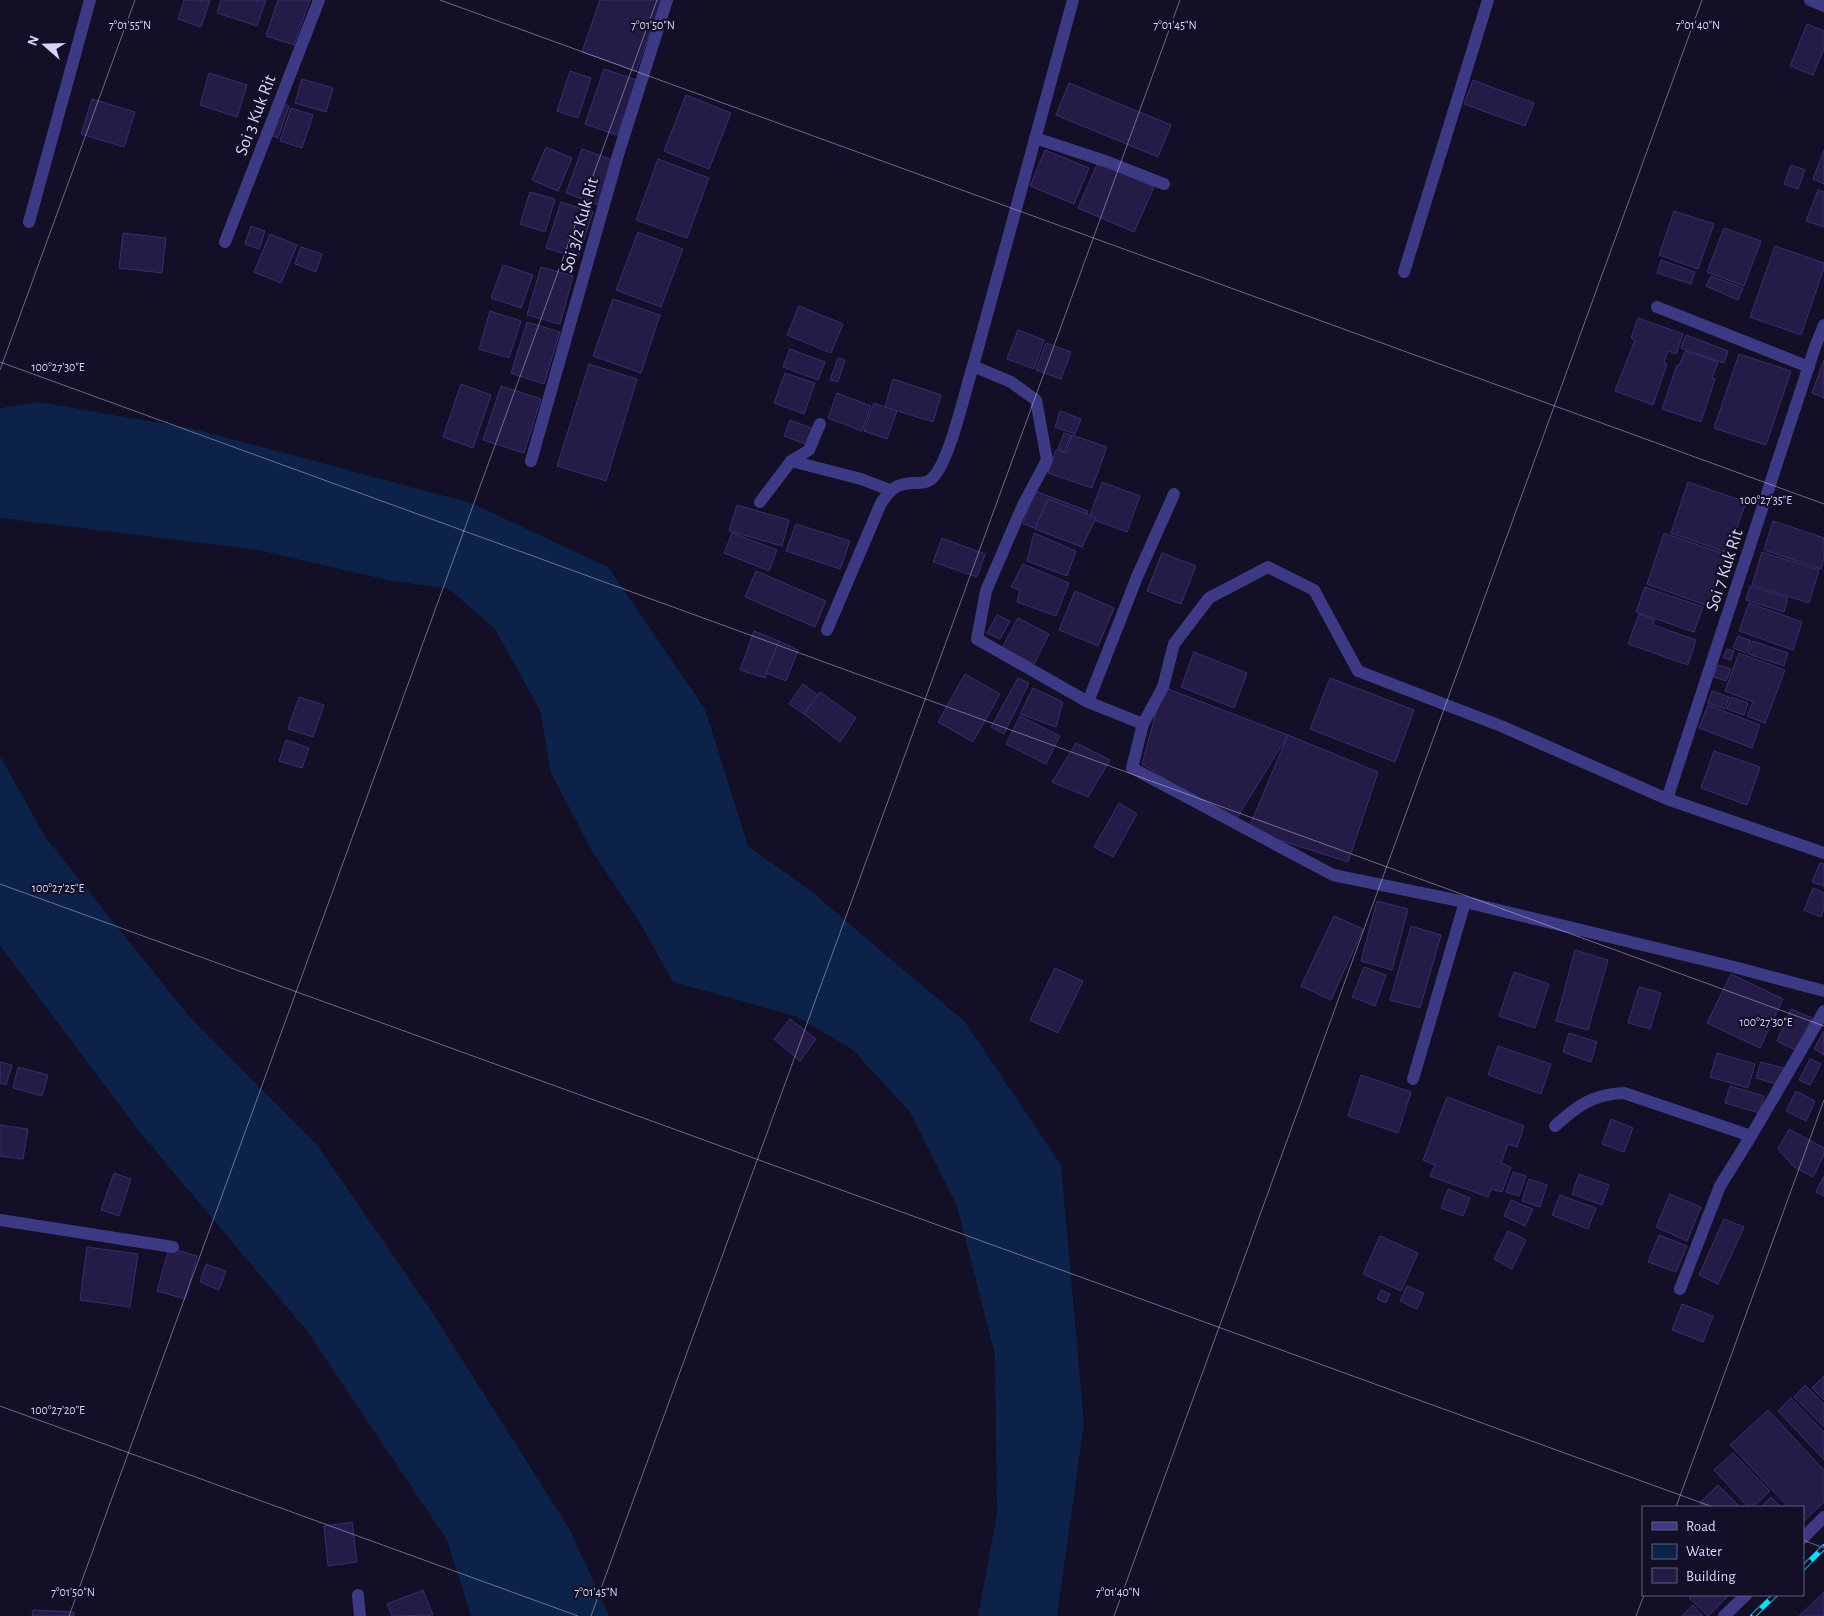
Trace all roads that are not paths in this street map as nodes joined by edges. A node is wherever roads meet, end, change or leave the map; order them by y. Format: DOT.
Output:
graph roads {
  1 [pos="90,0"];
  2 [pos="319,0"];
  3 [pos="667,0"];
  4 [pos="1073,0"];
  5 [pos="1488,0"];
  6 [pos="1810,0"];
  7 [pos="1824,6"];
  8 [pos="1035,138"];
  9 [pos="1164,184"];
  10 [pos="29,222"];
  11 [pos="225,242"];
  12 [pos="1404,272"];
  13 [pos="1657,307"];
  14 [pos="1824,325"];
  15 [pos="973,366"];
  16 [pos="1809,367"];
  17 [pos="820,424"];
  18 [pos="531,461"];
  19 [pos="791,461"];
  20 [pos="890,490"];
  21 [pos="1174,494"];
  22 [pos="760,502"];
  23 [pos="827,630"];
  24 [pos="1088,702"];
  25 [pos="1144,724"];
  26 [pos="1667,799"];
  27 [pos="1824,853"];
  28 [pos="1465,902"];
  29 [pos="1824,991"];
  30 [pos="1824,1011"];
  31 [pos="1413,1079"];
  32 [pos="1554,1126"];
  33 [pos="1751,1136"];
  34 [pos="0,1220"];
  35 [pos="173,1246"];
  36 [pos="1680,1289"];
  37 [pos="1824,1517"];
  38 [pos="1804,1537"];
  39 [pos="358,1595"];
  40 [pos="1745,1596"];
  41 [pos="360,1616"];
  42 [pos="1724,1616"];
  1 -- 10 [label="street"];
  2 -- 11 [label="street, Soi 3 Kuk Rit"];
  3 -- 18 [label="street, Soi 3/2 Kuk Rit"];
  4 -- 8 [label="street"];
  5 -- 12 [label="street"];
  6 -- 7 [label="street"];
  8 -- 9 [label="street"];
  8 -- 15 [label="street"];
  13 -- 16 [label="street"];
  14 -- 16 [label="street, Soi 7 Kuk Rit"];
  15 -- 20 [label="street"];
  15 -- 24 [label="street"];
  16 -- 26 [label="street, Soi 7 Kuk Rit"];
  17 -- 19 [label="street"];
  19 -- 20 [label="street"];
  19 -- 22 [label="street"];
  20 -- 23 [label="street"];
  21 -- 24 [label="street"];
  24 -- 25 [label="street"];
  25 -- 26 [label="street"];
  25 -- 28 [label="street"];
  26 -- 27 [label="street"];
  28 -- 29 [label="street"];
  28 -- 31 [label="street"];
  30 -- 33 [label="street"];
  32 -- 33 [label="street"];
  33 -- 36 [label="street"];
  34 -- 35 [label="street"];
  37 -- 38 [label="street"];
  39 -- 41 [label="street"];
  40 -- 42 [label="street"];
}
